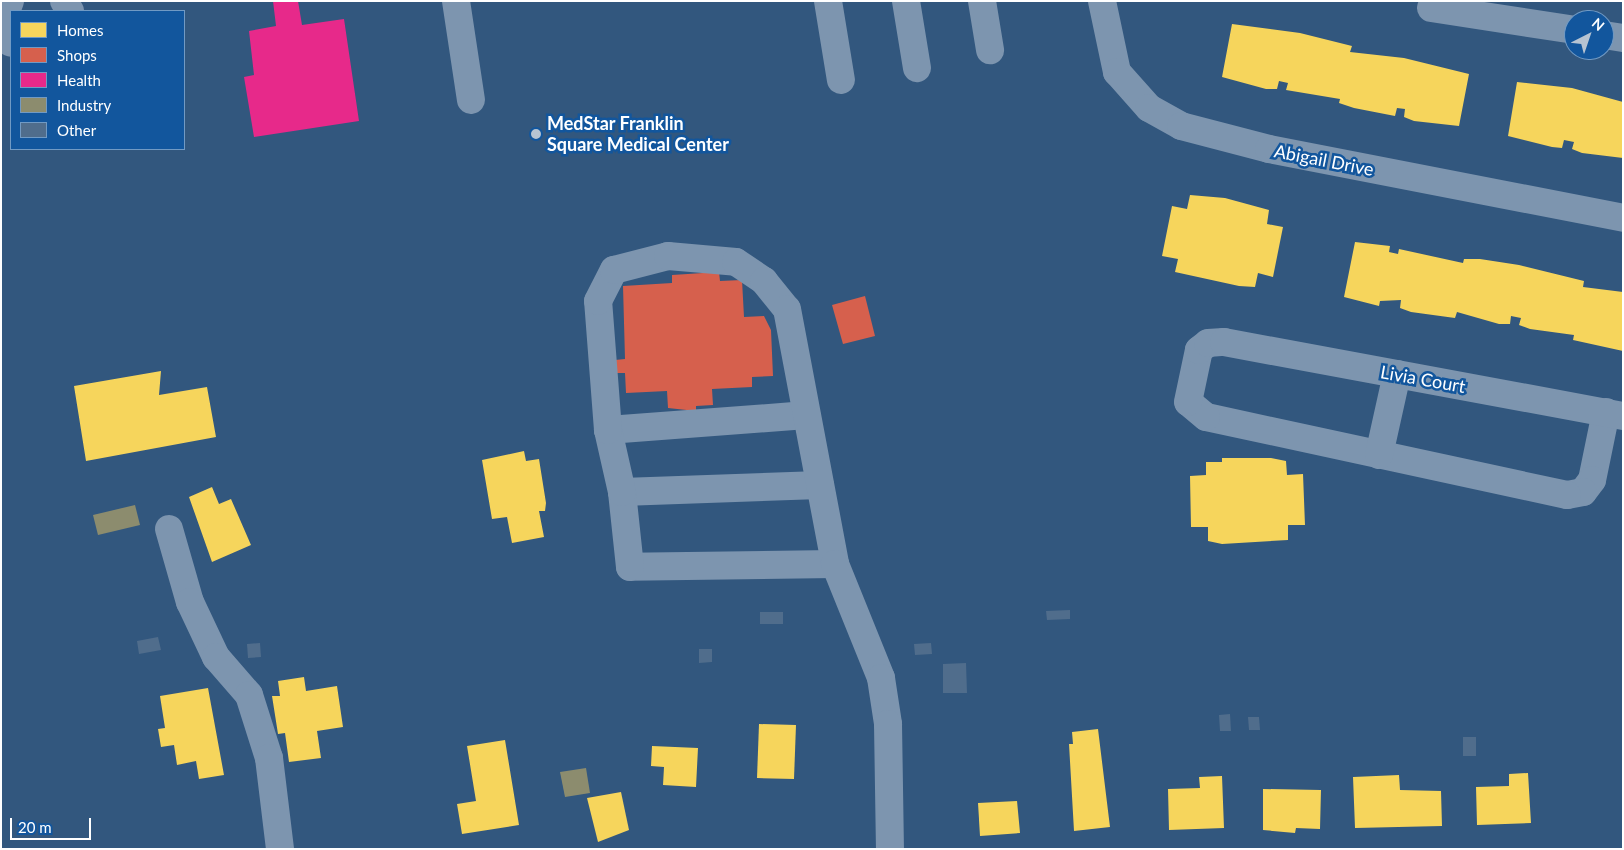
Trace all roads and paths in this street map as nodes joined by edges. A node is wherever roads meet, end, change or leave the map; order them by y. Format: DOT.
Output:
graph roads {
  1 [pos="456,1"];
  2 [pos="828,1"];
  3 [pos="906,1"];
  4 [pos="982,1"];
  5 [pos="1102,1"];
  6 [pos="6,6"];
  7 [pos="1431,8"];
  8 [pos="1564,28"];
  9 [pos="10,39"];
  10 [pos="990,50"];
  11 [pos="917,68"];
  12 [pos="841,80"];
  13 [pos="471,100"];
  14 [pos="1623,218"];
  15 [pos="1397,374"];
  16 [pos="1614,414"];
  17 [pos="806,416"];
  18 [pos="608,430"];
  19 [pos="1379,455"];
  20 [pos="820,485"];
  21 [pos="622,492"];
  22 [pos="169,529"];
  23 [pos="835,564"];
  24 [pos="280,849"];
  25 [pos="890,849"];
  1 -- 13 [label="street"];
  2 -- 12 [label="street"];
  3 -- 11 [label="street"];
  4 -- 10 [label="street"];
  5 -- 14 [label="street, Abigail Drive"];
  6 -- 9 [label="street"];
  7 -- 8 [label="street"];
  15 -- 16 [label="street, Livia Court"];
  15 -- 19 [label="street"];
  15 -- 19 [label="street, Livia Court"];
  16 -- 19 [label="street"];
  17 -- 18 [label="street"];
  17 -- 18 [label="street"];
  17 -- 20 [label="street"];
  18 -- 21 [label="street"];
  20 -- 21 [label="street"];
  20 -- 23 [label="street"];
  21 -- 23 [label="street"];
  22 -- 24 [label="street"];
  23 -- 25 [label="street"];
}
